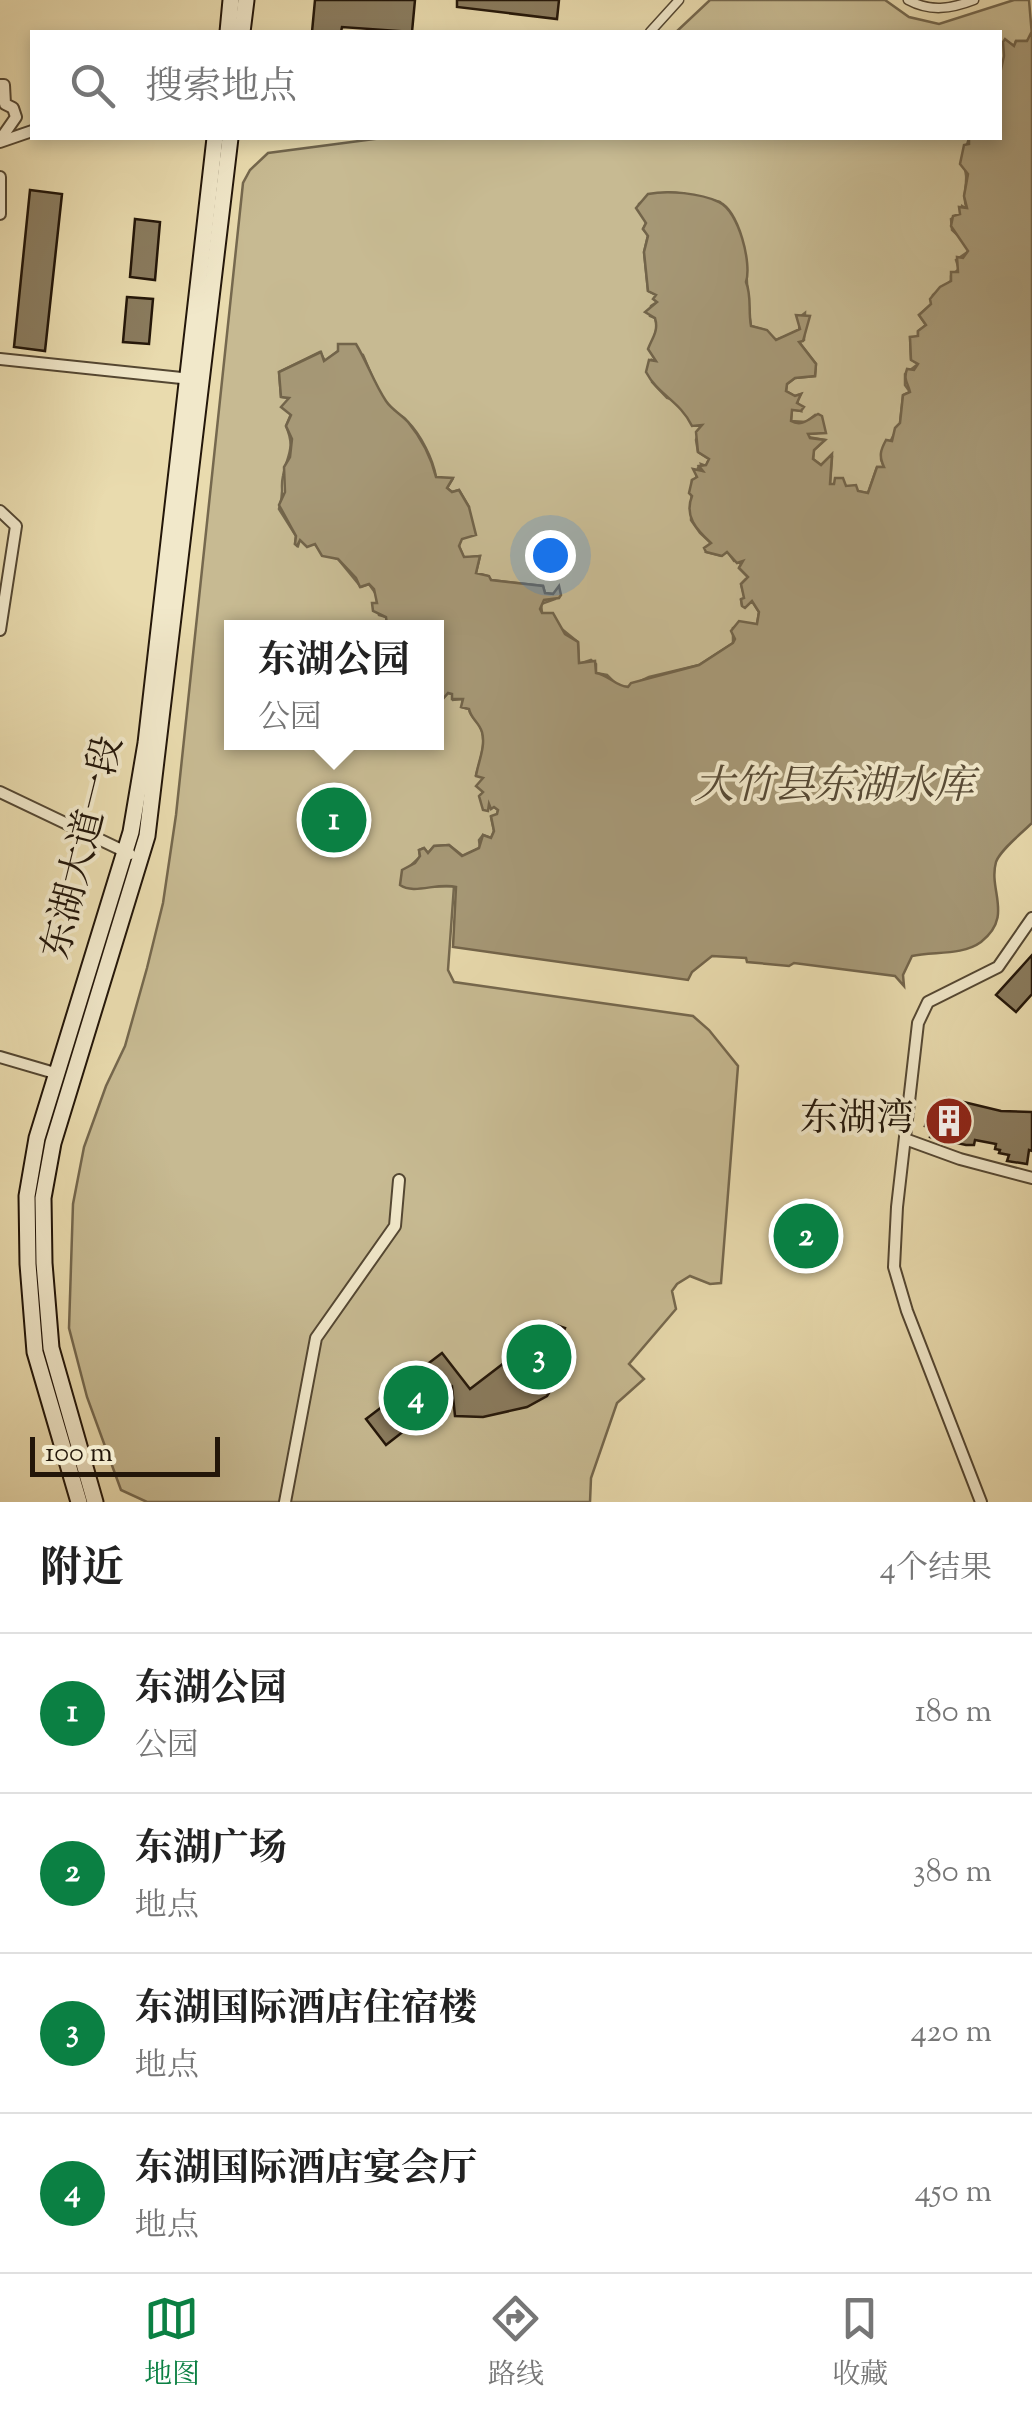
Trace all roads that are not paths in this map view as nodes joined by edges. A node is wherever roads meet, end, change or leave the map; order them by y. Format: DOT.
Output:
graph roads {
  1 [pos="231,0"];
  2 [pos="246,0"];
  3 [pos="679,0"];
  4 [pos="908,0"];
  5 [pos="974,0"];
  6 [pos="228,30"];
  7 [pos="242,30"];
  8 [pos="652,30"];
  9 [pos="0,85"];
  10 [pos="30,132"];
  11 [pos="216,140"];
  12 [pos="230,140"];
  13 [pos="0,141"];
  14 [pos="0,177"];
  15 [pos="0,214"];
  16 [pos="0,358"];
  17 [pos="195,380"];
  18 [pos="0,512"];
  19 [pos="0,630"];
  20 [pos="0,792"];
  21 [pos="132,855"];
  22 [pos="1032,918"];
  23 [pos="0,1057"];
  24 [pos="58,1074"];
  25 [pos="904,1139"];
  26 [pos="1032,1178"];
  27 [pos="398,1180"];
  28 [pos="79,1502"];
  29 [pos="95,1502"];
  30 [pos="285,1502"];
  31 [pos="981,1502"];
  1 -- 6 [label="main road"];
  2 -- 7 [label="main road"];
  3 -- 8 [label="street"];
  4 -- 5 [label="street"];
  9 -- 13 [label="street"];
  10 -- 13 [label="street"];
  11 -- 17 [label="main road, 东湖大道一段"];
  12 -- 17 [label="main road, 东湖大道一段"];
  14 -- 15 [label="street"];
  16 -- 17 [label="street"];
  17 -- 21 [label="main road, 东湖大道一段"];
  18 -- 19 [label="street"];
  20 -- 21 [label="street"];
  21 -- 24 [label="main road, 东湖大道一段"];
  21 -- 29 [label="main road, 东湖大道一段"];
  22 -- 25 [label="street"];
  23 -- 24 [label="street"];
  24 -- 28 [label="main road, 东湖大道一段"];
  25 -- 26 [label="street"];
  25 -- 31 [label="street"];
  27 -- 30 [label="street"];
}
